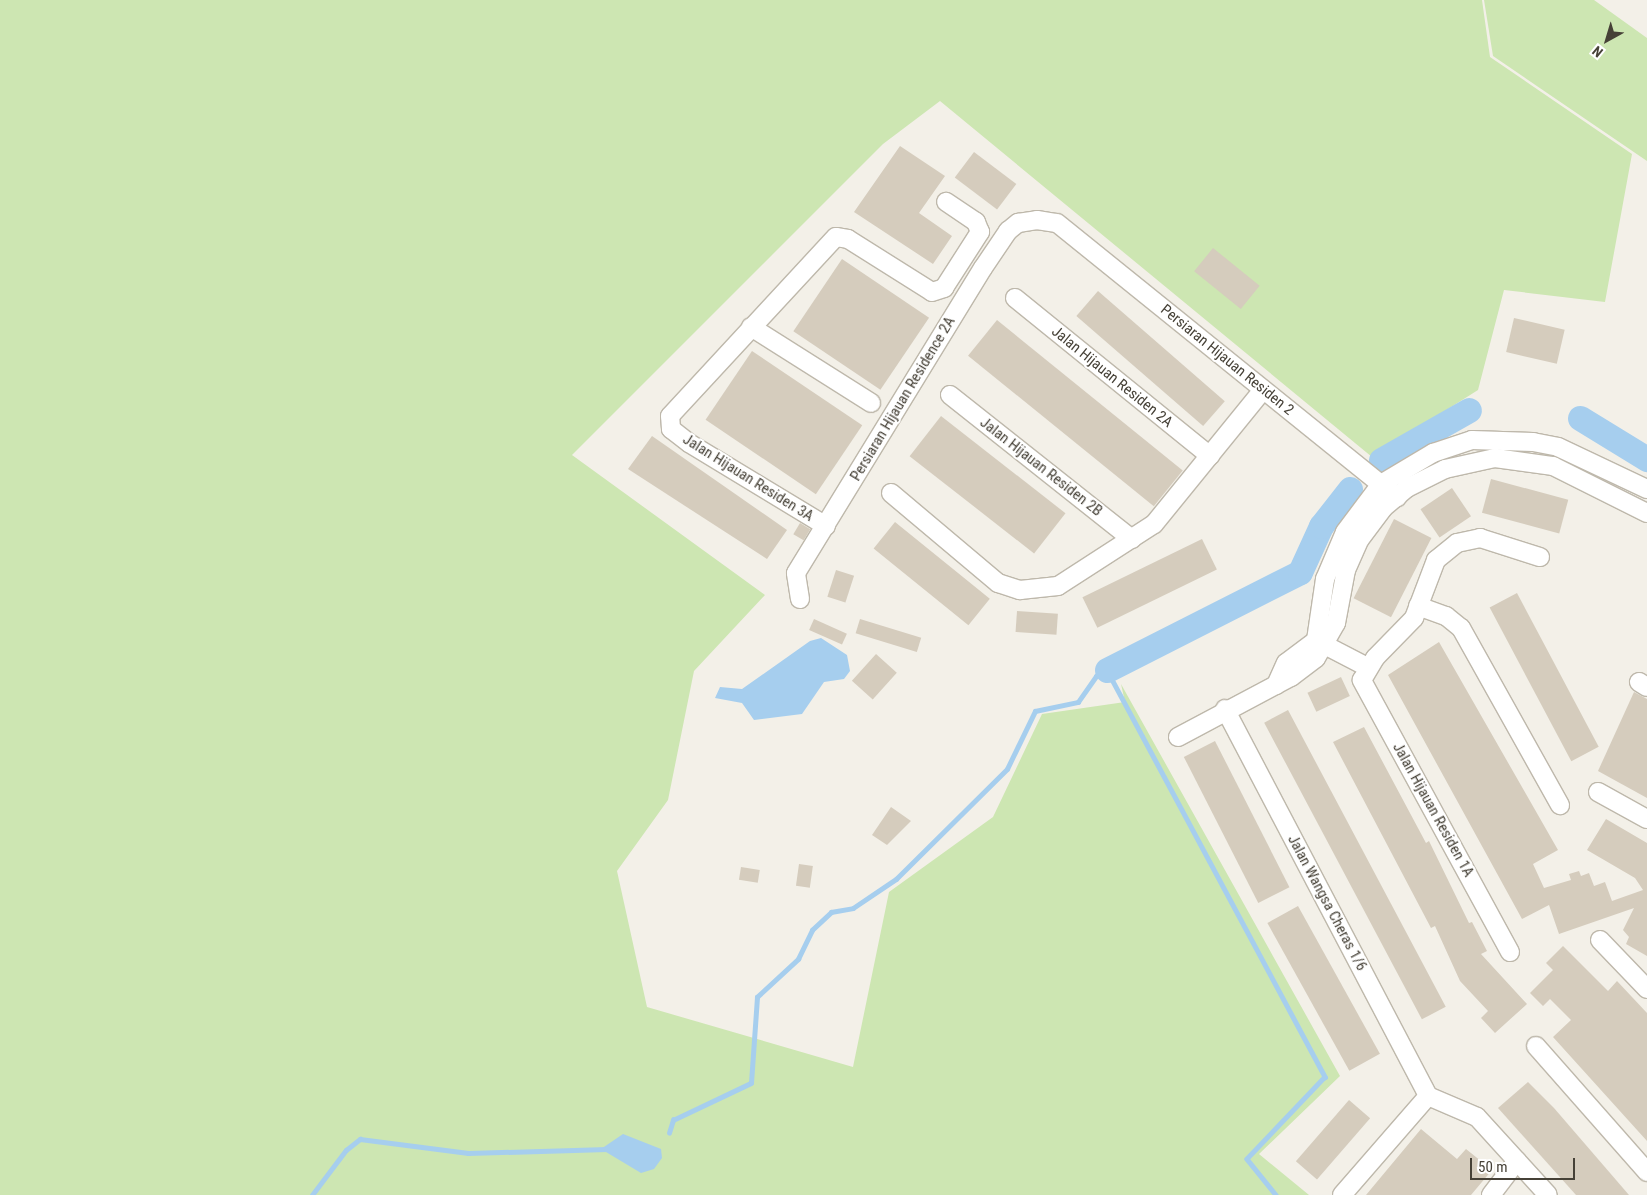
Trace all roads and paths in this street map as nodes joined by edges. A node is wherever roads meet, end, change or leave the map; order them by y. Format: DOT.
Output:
graph roads {
  1 [pos="946,202"];
  2 [pos="1037,220"];
  3 [pos="1015,298"];
  4 [pos="750,326"];
  5 [pos="1263,390"];
  6 [pos="950,395"];
  7 [pos="871,403"];
  8 [pos="1558,447"];
  9 [pos="1210,456"];
  10 [pos="1553,466"];
  11 [pos="1381,484"];
  12 [pos="1647,489"];
  13 [pos="891,493"];
  14 [pos="1397,497"];
  15 [pos="1647,513"];
  16 [pos="826,526"];
  17 [pos="1132,540"];
  18 [pos="1540,557"];
  19 [pos="800,599"];
  20 [pos="1418,606"];
  21 [pos="1320,643"];
  22 [pos="1367,667"];
  23 [pos="1225,710"];
  24 [pos="1178,737"];
  25 [pos="1598,792"];
  26 [pos="1560,805"];
  27 [pos="1647,819"];
  28 [pos="1600,940"];
  29 [pos="1510,952"];
  30 [pos="1647,989"];
  31 [pos="1536,1046"];
  32 [pos="1428,1096"];
  33 [pos="1517,1161"];
  34 [pos="1647,1172"];
  35 [pos="1342,1195"];
  36 [pos="1491,1195"];
  37 [pos="1548,1195"];
  1 -- 4 [label="street"];
  2 -- 5 [label="street, Persiaran Hijauan Residen 2"];
  2 -- 16 [label="street, Persiaran Hijauan Residence 2A"];
  3 -- 9 [label="street, Jalan Hijauan Residen 2A"];
  4 -- 7 [label="street"];
  4 -- 16 [label="street, Jalan Hijauan Residen 3A"];
  5 -- 9 [label="street"];
  5 -- 11 [label="street, Persiaran Hijauan Residen 2"];
  6 -- 17 [label="street, Jalan Hijauan Residen 2B"];
  8 -- 10 [label="street"];
  8 -- 11 [label="street"];
  8 -- 12 [label="street"];
  9 -- 17 [label="street"];
  10 -- 14 [label="street"];
  10 -- 15 [label="street"];
  11 -- 14 [label="street, Persiaran Hijauan Residen 2"];
  11 -- 21 [label="street"];
  13 -- 17 [label="street"];
  14 -- 21 [label="street"];
  16 -- 19 [label="street, Persiaran Hijauan Residence 2A"];
  18 -- 20 [label="street"];
  20 -- 22 [label="street"];
  20 -- 26 [label="street"];
  21 -- 22 [label="street"];
  21 -- 23 [label="street"];
  22 -- 29 [label="street, Jalan Hijauan Residen 1A"];
  23 -- 24 [label="street"];
  23 -- 32 [label="street, Jalan Wangsa Cheras 1/6"];
  25 -- 27 [label="street"];
  28 -- 30 [label="street"];
  31 -- 34 [label="street"];
  32 -- 33 [label="street"];
  32 -- 35 [label="street"];
  33 -- 36 [label="street"];
  33 -- 37 [label="street"];
}
